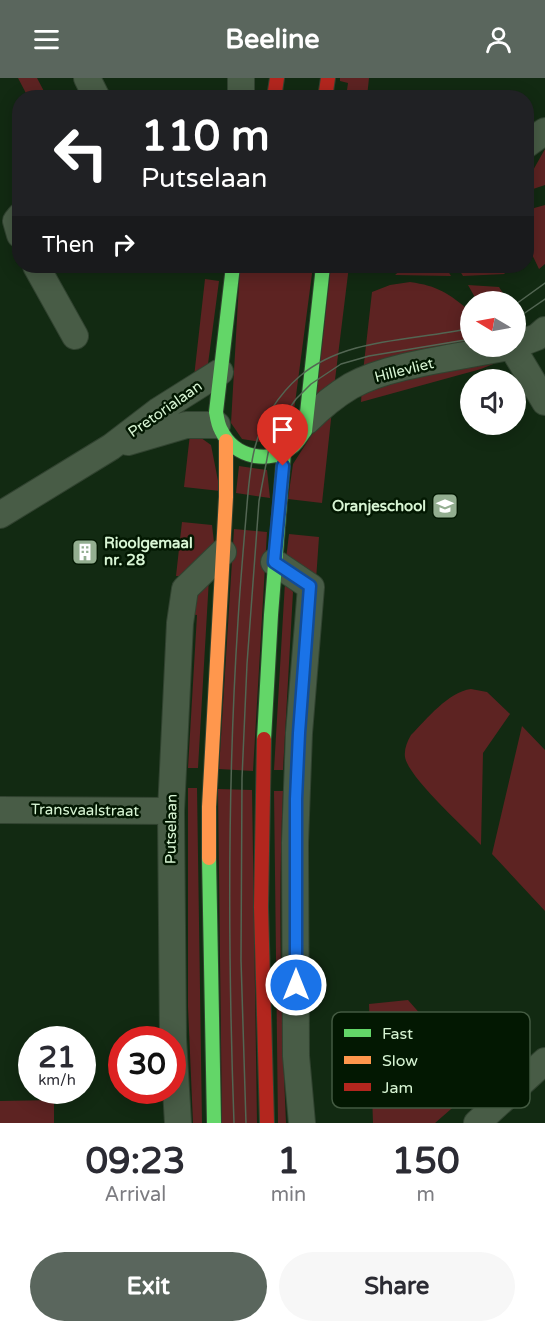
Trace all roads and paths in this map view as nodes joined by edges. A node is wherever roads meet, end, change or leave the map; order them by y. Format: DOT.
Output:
graph roads {
  1 [pos="40,273"];
  2 [pos="231,273"];
  3 [pos="322,273"];
  4 [pos="75,336"];
  5 [pos="528,342"];
  6 [pos="220,372"];
  7 [pos="545,402"];
  8 [pos="307,421"];
  9 [pos="222,433"];
  10 [pos="111,447"];
  11 [pos="284,452"];
  12 [pos="0,515"];
  13 [pos="223,552"];
  14 [pos="274,562"];
  15 [pos="0,810"];
  16 [pos="171,811"];
  17 [pos="545,1061"];
  18 [pos="530,1075"];
  19 [pos="493,1108"];
  20 [pos="178,1123"];
  21 [pos="214,1123"];
  22 [pos="267,1123"];
  23 [pos="302,1123"];
  24 [pos="477,1123"];
  1 -- 4 [label="street"];
  2 -- 6 [label="main road"];
  3 -- 8 [label="main road"];
  5 -- 7 [label="street"];
  5 -- 8 [label="street, Hillevliet"];
  6 -- 9 [label="main road"];
  6 -- 10 [label="street, Pretorialaan"];
  8 -- 11 [label="main road"];
  9 -- 10 [label="street, Pretorialaan"];
  9 -- 11 [label="main road"];
  9 -- 13 [label="main road"];
  10 -- 12 [label="street, Pretorialaan"];
  11 -- 14 [label="main road"];
  13 -- 16 [label="street, Putselaan"];
  13 -- 21 [label="main road"];
  14 -- 22 [label="main road"];
  14 -- 23 [label="street"];
  15 -- 16 [label="street, Transvaalstraat"];
  16 -- 20 [label="street, Putselaan"];
  17 -- 18 [label="street"];
  19 -- 24 [label="street"];
}
